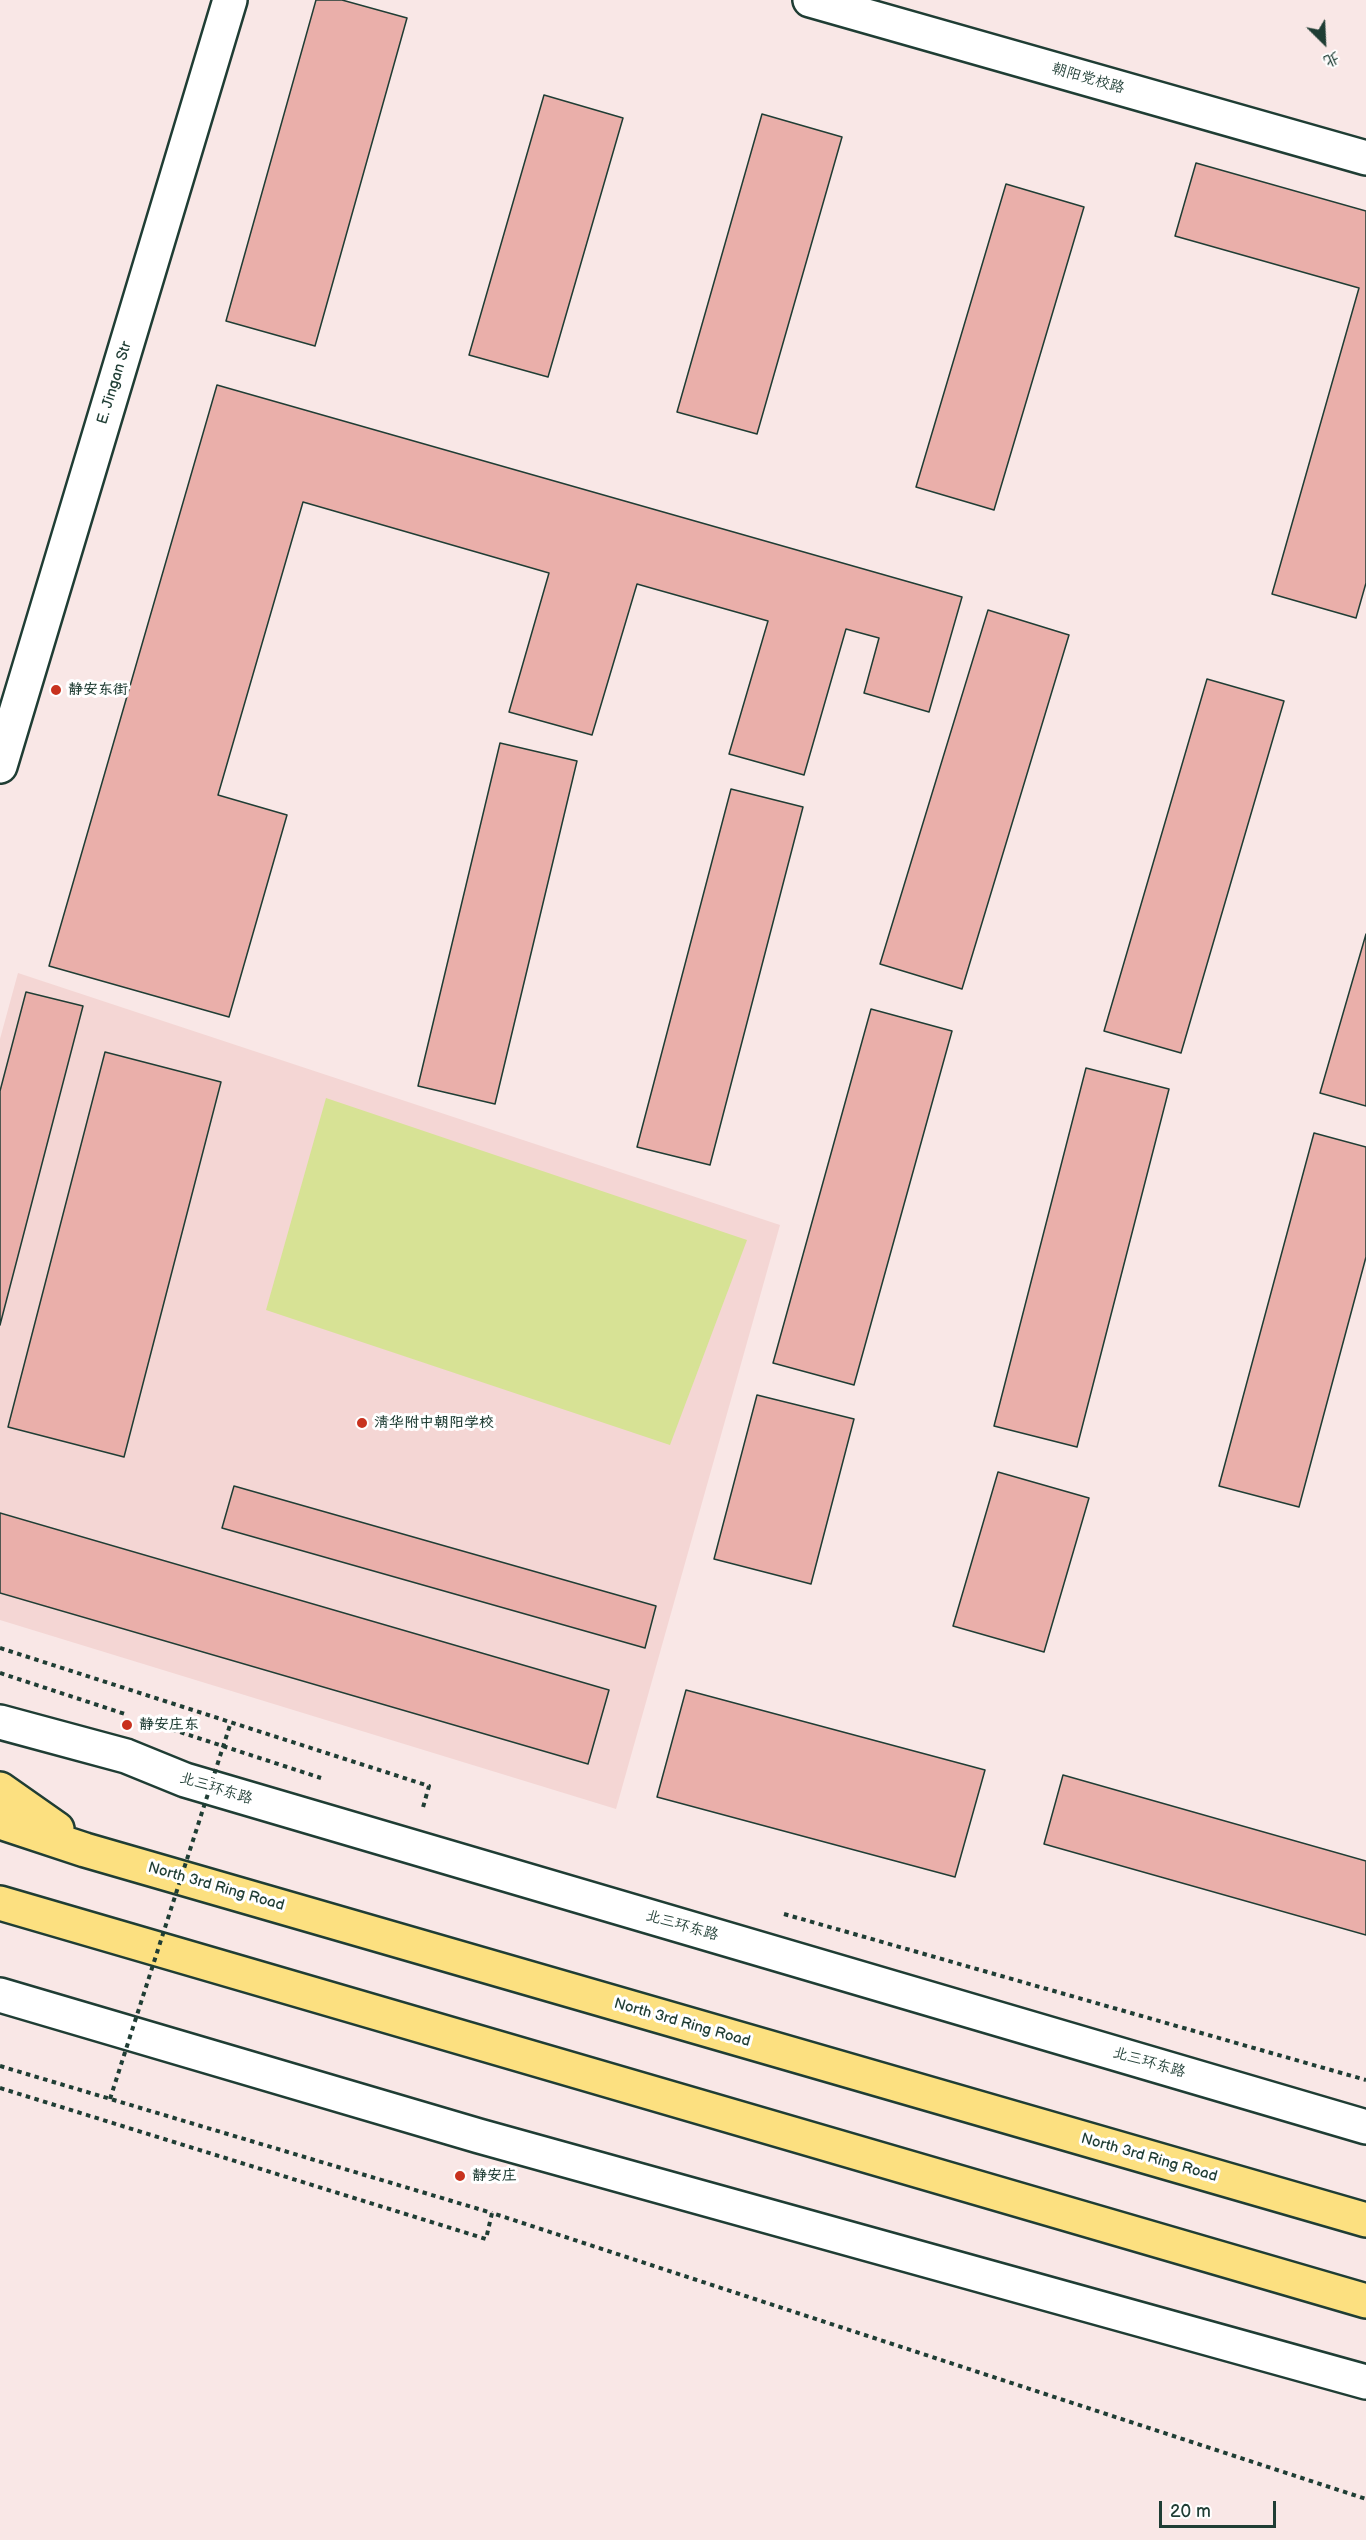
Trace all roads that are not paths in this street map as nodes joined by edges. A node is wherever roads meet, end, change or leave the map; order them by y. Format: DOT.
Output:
graph roads {
  1 [pos="230,0"];
  2 [pos="810,0"];
  3 [pos="1366,158"];
  4 [pos="0,766"];
  5 [pos="0,1722"];
  6 [pos="0,1789"];
  7 [pos="0,1822"];
  8 [pos="85,1850"];
  9 [pos="0,1903"];
  10 [pos="0,1995"];
  11 [pos="1366,2127"];
  12 [pos="1366,2220"];
  13 [pos="1366,2301"];
  14 [pos="1366,2382"];
  1 -- 4 [label="street, E. Jingan Str"];
  2 -- 3 [label="street, 朝阳党校路"];
  5 -- 11 [label="street, 北三环东路"];
  6 -- 8 [label="highway"];
  7 -- 8 [label="highway, North 3rd Ring Road"];
  8 -- 12 [label="highway, North 3rd Ring Road"];
  9 -- 13 [label="highway"];
  10 -- 14 [label="street"];
}
